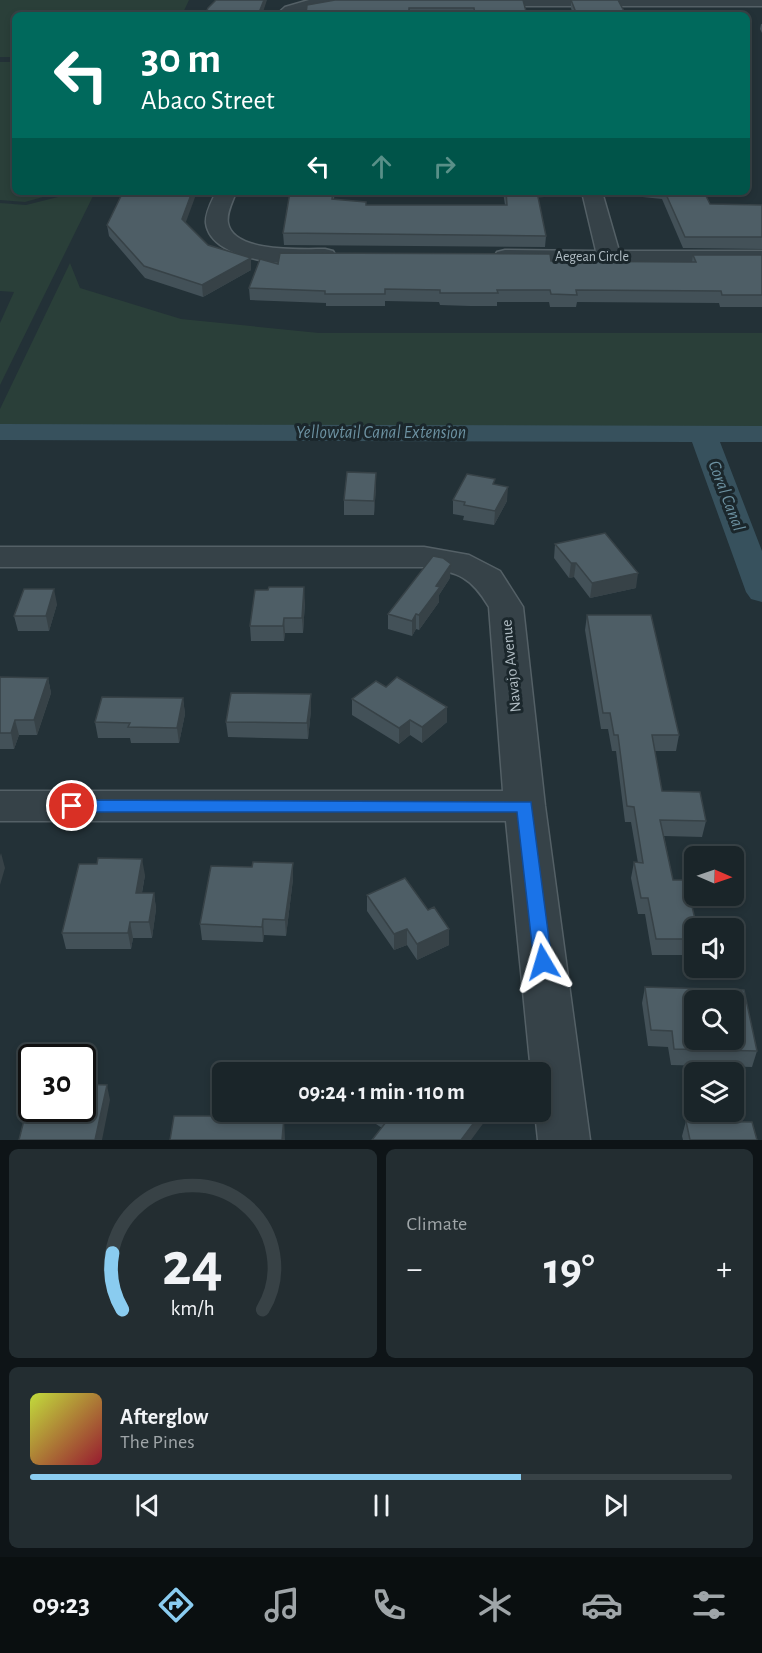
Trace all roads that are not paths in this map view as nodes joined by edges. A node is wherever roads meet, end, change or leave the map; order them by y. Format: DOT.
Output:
graph roads {
  1 [pos="617,1"];
  2 [pos="643,1"];
  3 [pos="387,2"];
  4 [pos="468,2"];
  5 [pos="762,3"];
  6 [pos="544,8"];
  7 [pos="286,12"];
  8 [pos="225,195"];
  9 [pos="593,195"];
  10 [pos="344,256"];
  11 [pos="482,257"];
  12 [pos="609,257"];
  13 [pos="762,258"];
  14 [pos="0,557"];
  15 [pos="0,806"];
  16 [pos="525,806"];
  17 [pos="564,1140"];
  1 -- 2 [label="street"];
  1 -- 6 [label="street"];
  2 -- 5 [label="street"];
  3 -- 7 [label="street"];
  4 -- 6 [label="street"];
  8 -- 10 [label="street"];
  9 -- 12 [label="street"];
  11 -- 12 [label="street, Aegean Circle"];
  12 -- 13 [label="street, Aegean Circle"];
  14 -- 16 [label="street, Navajo Avenue"];
  15 -- 16 [label="street"];
  16 -- 17 [label="street, Navajo Avenue"];
}
